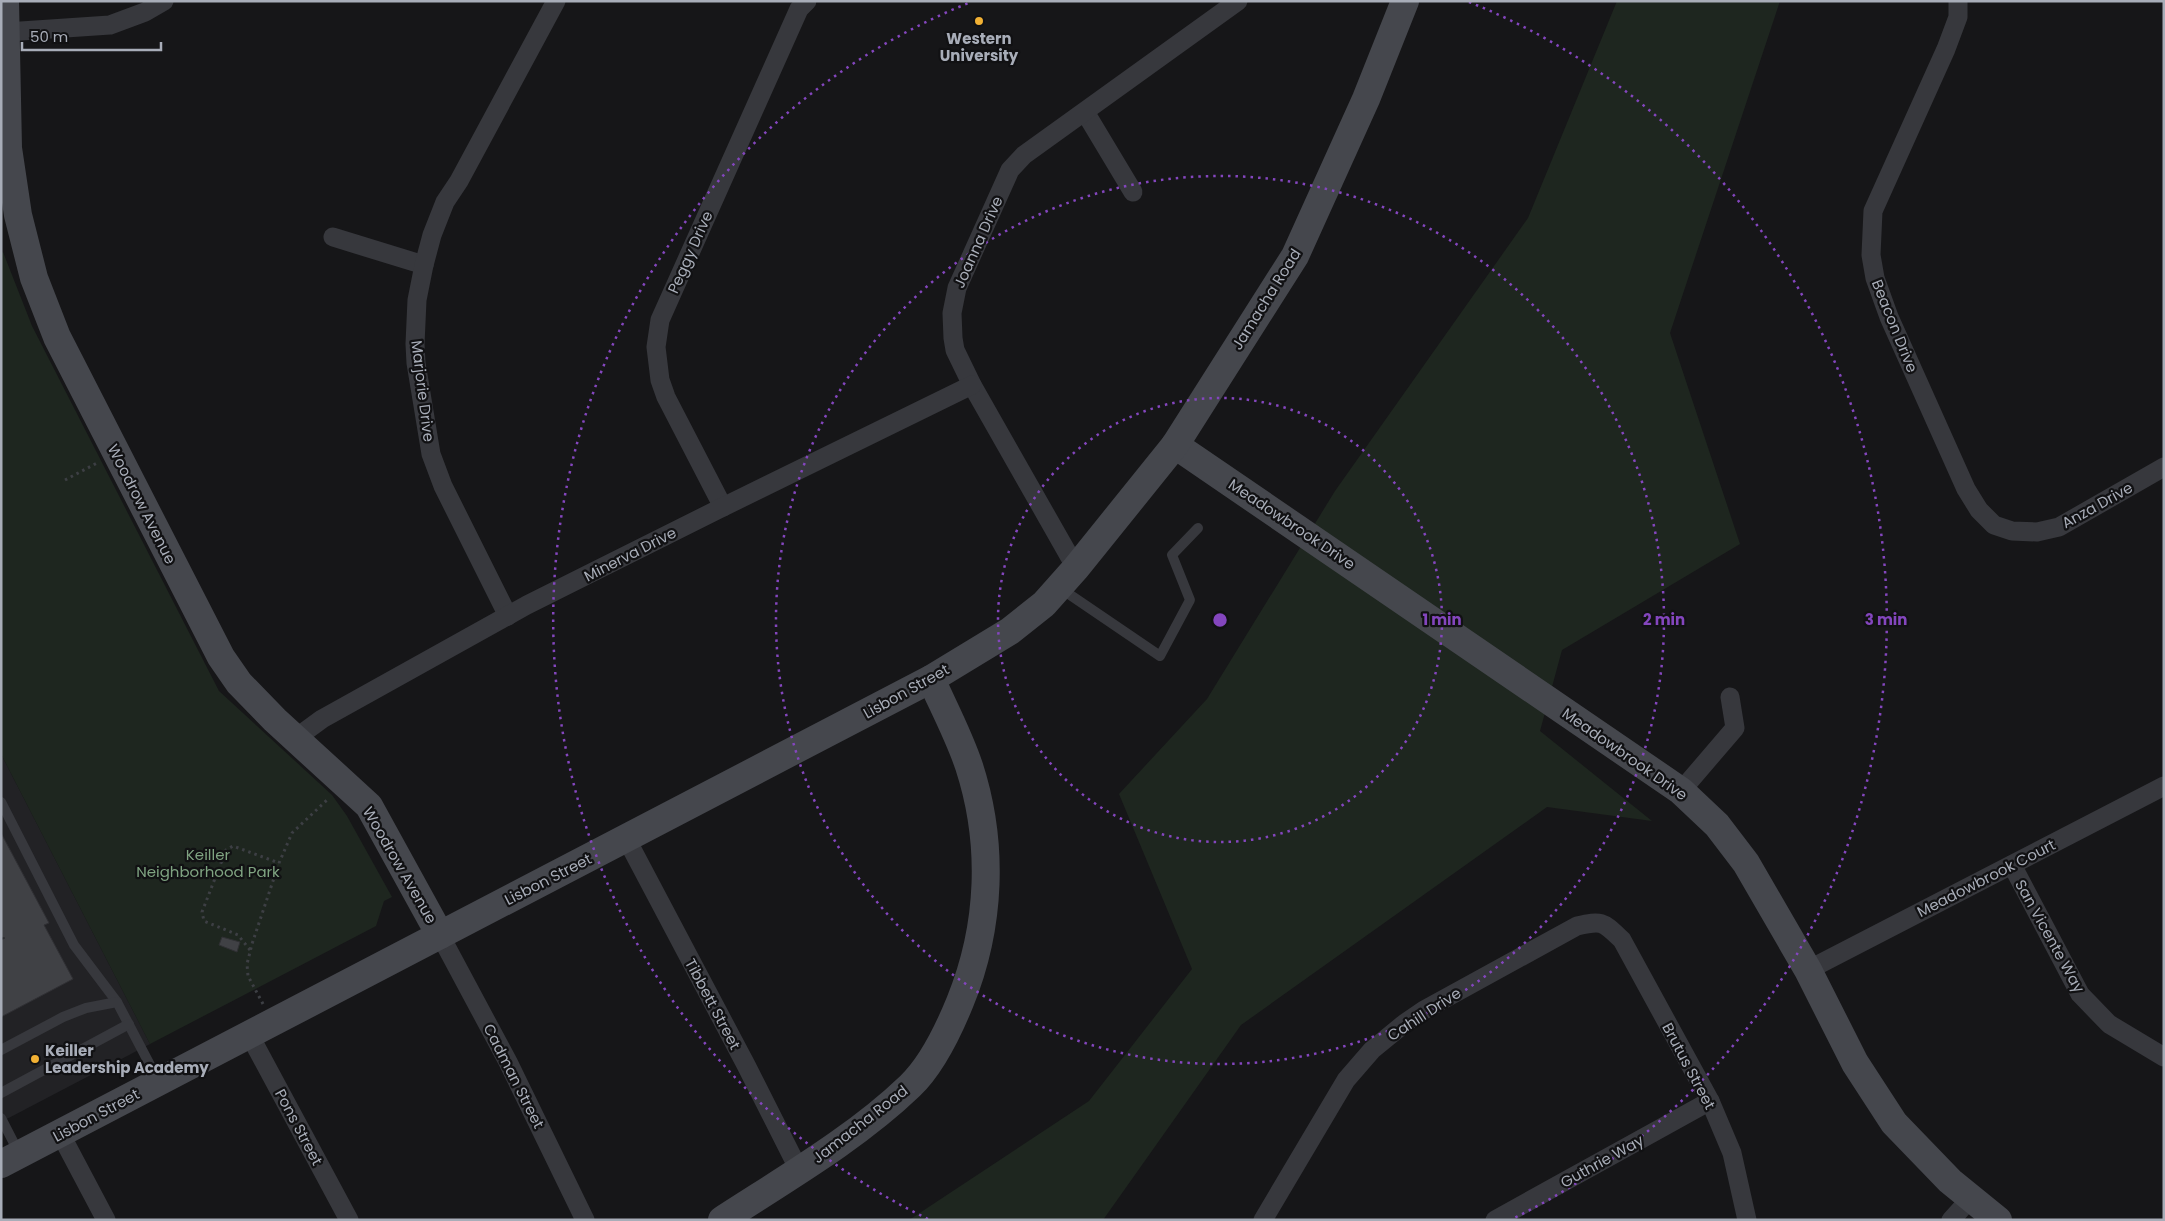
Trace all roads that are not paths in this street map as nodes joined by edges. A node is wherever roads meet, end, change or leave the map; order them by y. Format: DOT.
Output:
graph roads {
  1 [pos="5,1"];
  2 [pos="164,1"];
  3 [pos="556,1"];
  4 [pos="807,1"];
  5 [pos="1238,1"];
  6 [pos="1406,1"];
  7 [pos="1958,1"];
  8 [pos="6,32"];
  9 [pos="1085,112"];
  10 [pos="4,148"];
  11 [pos="1133,192"];
  12 [pos="332,237"];
  13 [pos="424,264"];
  14 [pos="972,385"];
  15 [pos="1175,445"];
  16 [pos="2164,467"];
  17 [pos="723,507"];
  18 [pos="1198,528"];
  19 [pos="2026,532"];
  20 [pos="1068,578"];
  21 [pos="508,616"];
  22 [pos="931,679"];
  23 [pos="1730,697"];
  24 [pos="296,738"];
  25 [pos="2164,786"];
  26 [pos="1681,791"];
  27 [pos="1,802"];
  28 [pos="626,838"];
  29 [pos="2012,865"];
  30 [pos="1606,924"];
  31 [pos="440,935"];
  32 [pos="1808,970"];
  33 [pos="117,1002"];
  34 [pos="129,1024"];
  35 [pos="260,1028"];
  36 [pos="1,1050"];
  37 [pos="2164,1057"];
  38 [pos="159,1082"];
  39 [pos="1,1093"];
  40 [pos="1710,1102"];
  41 [pos="1,1118"];
  42 [pos="60,1133"];
  43 [pos="11,1159"];
  44 [pos="799,1170"];
  45 [pos="1970,1199"];
  46 [pos="106,1220"];
  47 [pos="349,1220"];
  48 [pos="585,1220"];
  49 [pos="722,1220"];
  50 [pos="1263,1220"];
  51 [pos="1495,1220"];
  52 [pos="1747,1220"];
  53 [pos="1951,1220"];
  54 [pos="1998,1220"];
  1 -- 8 [label="main road, Woodrow Avenue"];
  2 -- 8 [label="street"];
  3 -- 13 [label="street, Marjorie Drive"];
  4 -- 17 [label="street, Peggy Drive"];
  5 -- 9 [label="street, Joanna Drive"];
  6 -- 15 [label="main road, Jamacha Road"];
  7 -- 19 [label="street, Beacon Drive"];
  8 -- 10 [label="main road, Woodrow Avenue"];
  9 -- 11 [label="street"];
  9 -- 14 [label="street, Joanna Drive"];
  10 -- 24 [label="main road, Woodrow Avenue"];
  12 -- 13 [label="street"];
  13 -- 21 [label="street, Marjorie Drive"];
  14 -- 17 [label="street, Minerva Drive"];
  14 -- 20 [label="street, Joanna Drive"];
  15 -- 20 [label="main road, Jamacha Road"];
  15 -- 26 [label="main road, Meadowbrook Drive"];
  16 -- 19 [label="street, Anza Drive"];
  17 -- 21 [label="street, Minerva Drive"];
  18 -- 20 [label="lane"];
  20 -- 22 [label="main road, Lisbon Street"];
  21 -- 24 [label="street, Minerva Drive"];
  22 -- 28 [label="main road, Lisbon Street"];
  22 -- 44 [label="main road, Jamacha Road"];
  23 -- 26 [label="street"];
  24 -- 31 [label="main road, Woodrow Avenue"];
  25 -- 29 [label="street, Meadowbrook Court"];
  26 -- 32 [label="main road, Meadowbrook Drive"];
  27 -- 33 [label="lane"];
  28 -- 31 [label="main road, Lisbon Street"];
  28 -- 44 [label="street, Tibbett Street"];
  29 -- 32 [label="street, Meadowbrook Court"];
  29 -- 37 [label="street, San Vicente Way"];
  30 -- 40 [label="street, Brutus Street"];
  30 -- 50 [label="street, Cahill Drive"];
  31 -- 35 [label="main road, Lisbon Street"];
  31 -- 48 [label="street, Cadman Street"];
  32 -- 45 [label="main road, Meadowbrook Drive"];
  33 -- 34 [label="lane"];
  33 -- 36 [label="lane"];
  34 -- 38 [label="lane"];
  34 -- 39 [label="lane"];
  35 -- 38 [label="main road, Lisbon Street"];
  35 -- 47 [label="street, Pons Street"];
  38 -- 42 [label="main road, Lisbon Street"];
  40 -- 51 [label="street, Guthrie Way"];
  40 -- 52 [label="street, Brutus Street"];
  41 -- 43 [label="lane"];
  42 -- 43 [label="main road, Lisbon Street"];
  42 -- 46 [label="street"];
  44 -- 49 [label="main road, Jamacha Road"];
  45 -- 53 [label="street"];
  45 -- 54 [label="main road, Meadowbrook Drive"];
}
